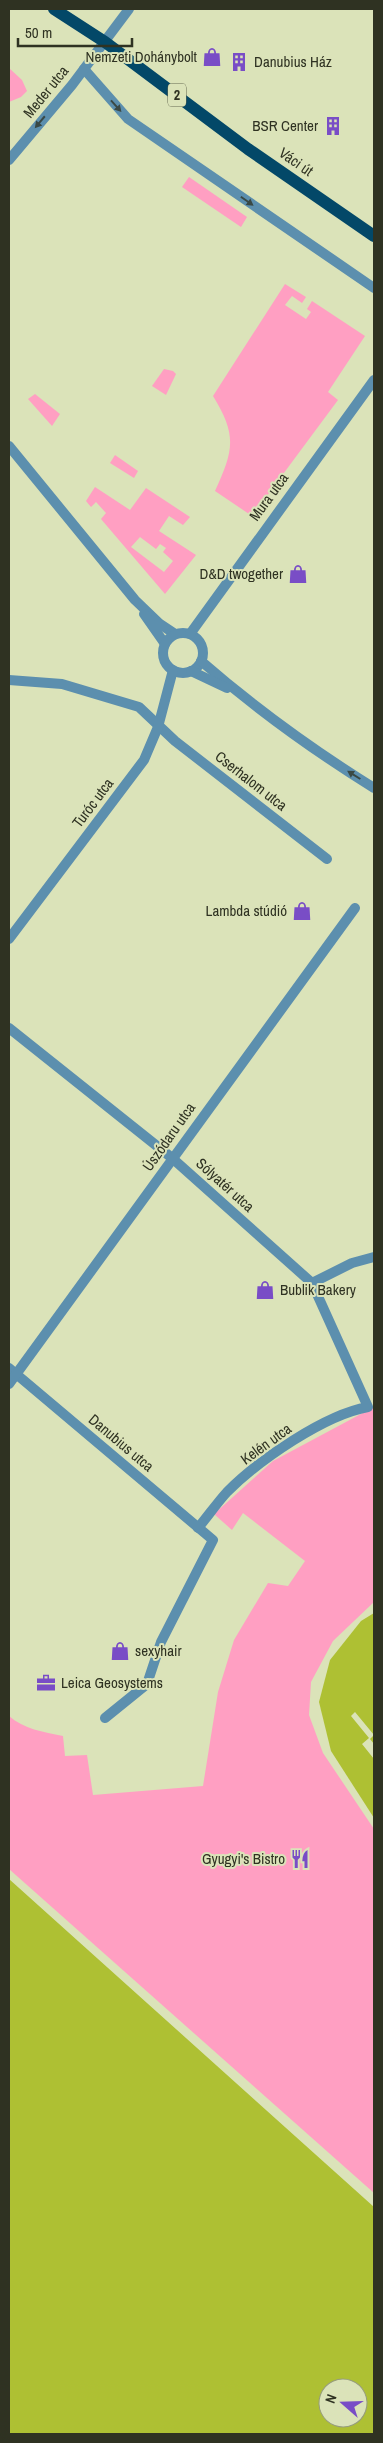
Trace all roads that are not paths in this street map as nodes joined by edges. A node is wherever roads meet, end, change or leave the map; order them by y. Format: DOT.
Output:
graph roads {
  1 [pos="54,9"];
  2 [pos="129,9"];
  3 [pos="105,42"];
  4 [pos="84,69"];
  5 [pos="9,160"];
  6 [pos="374,236"];
  7 [pos="374,288"];
  8 [pos="374,380"];
  9 [pos="9,446"];
  10 [pos="136,600"];
  11 [pos="175,634"];
  12 [pos="190,634"];
  13 [pos="165,644"];
  14 [pos="201,661"];
  15 [pos="173,670"];
  16 [pos="192,671"];
  17 [pos="9,680"];
  18 [pos="235,691"];
  19 [pos="158,727"];
  20 [pos="374,788"];
  21 [pos="327,859"];
  22 [pos="355,908"];
  23 [pos="9,939"];
  24 [pos="9,1028"];
  25 [pos="172,1158"];
  26 [pos="374,1257"];
  27 [pos="312,1283"];
  28 [pos="13,1371"];
  29 [pos="9,1384"];
  30 [pos="368,1407"];
  31 [pos="198,1528"];
  32 [pos="105,1718"];
  1 -- 3 [label="main road, Váci út / 2"];
  2 -- 3 [label="street, Meder utca"];
  3 -- 4 [label="street, Meder utca"];
  3 -- 6 [label="main road, Váci út / 2"];
  4 -- 5 [label="street, Meder utca, one-way"];
  4 -- 7 [label="street, one-way"];
  8 -- 12 [label="street, Mura utca"];
  9 -- 10 [label="street"];
  10 -- 11 [label="street"];
  10 -- 13 [label="street"];
  11 -- 12 [label="street"];
  11 -- 13 [label="street"];
  12 -- 14 [label="street"];
  13 -- 15 [label="street"];
  14 -- 16 [label="street"];
  14 -- 18 [label="street"];
  15 -- 16 [label="street"];
  15 -- 19 [label="street, Turóc utca"];
  16 -- 18 [label="street"];
  17 -- 19 [label="street, Cserhalom utca"];
  20 -- 18 [label="street, one-way"];
  19 -- 21 [label="street, Cserhalom utca"];
  19 -- 23 [label="street, Turóc utca"];
  22 -- 25 [label="street, Úszódaru utca"];
  24 -- 25 [label="street, Sólyatér utca"];
  25 -- 27 [label="street, Sólyatér utca"];
  25 -- 28 [label="street, Úszódaru utca"];
  26 -- 27 [label="street"];
  27 -- 30 [label="street, Sólyatér utca"];
  28 -- 29 [label="street, Úszódaru utca"];
  28 -- 31 [label="street, Danubius utca"];
  30 -- 31 [label="street, Kelén utca"];
  31 -- 32 [label="street, Danubius utca"];
}
